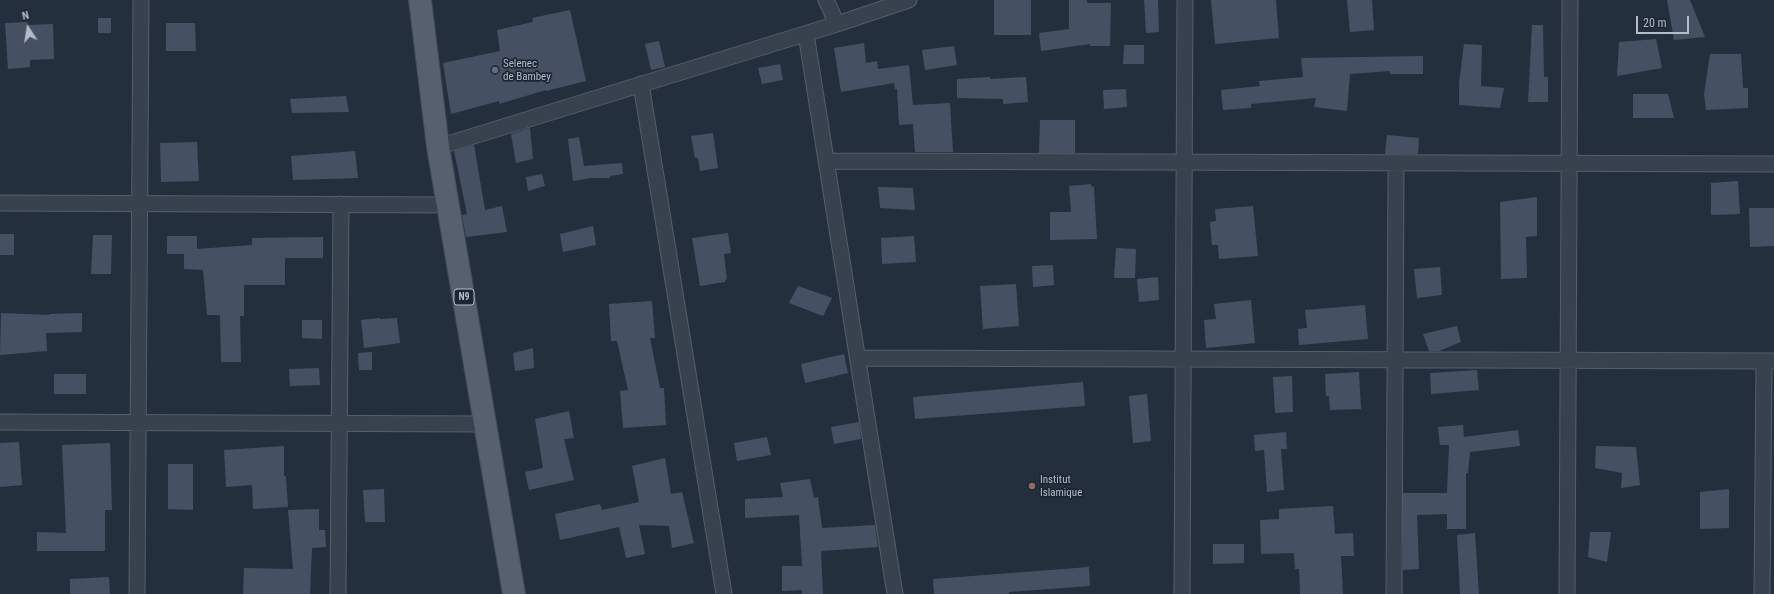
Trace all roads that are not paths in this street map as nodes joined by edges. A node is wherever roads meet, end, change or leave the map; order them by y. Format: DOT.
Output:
graph roads {
  1 [pos="141,0"];
  2 [pos="420,0"];
  3 [pos="826,0"];
  4 [pos="909,0"];
  5 [pos="1185,0"];
  6 [pos="1570,0"];
  7 [pos="837,24"];
  8 [pos="806,34"];
  9 [pos="641,84"];
  10 [pos="438,147"];
  11 [pos="826,161"];
  12 [pos="1185,162"];
  13 [pos="1396,163"];
  14 [pos="1569,163"];
  15 [pos="1774,164"];
  16 [pos="0,203"];
  17 [pos="140,204"];
  18 [pos="340,204"];
  19 [pos="449,205"];
  20 [pos="858,358"];
  21 [pos="1183,359"];
  22 [pos="1395,360"];
  23 [pos="1568,360"];
  24 [pos="1769,361"];
  25 [pos="0,422"];
  26 [pos="138,423"];
  27 [pos="339,423"];
  28 [pos="484,424"];
  29 [pos="137,594"];
  30 [pos="338,594"];
  31 [pos="514,594"];
  32 [pos="724,594"];
  33 [pos="896,594"];
  34 [pos="1182,594"];
  35 [pos="1394,594"];
  36 [pos="1567,594"];
  37 [pos="1762,594"];
  1 -- 17 [label="street"];
  2 -- 10 [label="main road, N9"];
  3 -- 7 [label="street"];
  4 -- 7 [label="street"];
  5 -- 12 [label="street"];
  6 -- 14 [label="street"];
  7 -- 8 [label="street"];
  8 -- 9 [label="street"];
  8 -- 11 [label="street"];
  9 -- 10 [label="street"];
  9 -- 32 [label="street"];
  10 -- 19 [label="main road, N9"];
  11 -- 12 [label="street"];
  11 -- 20 [label="street"];
  12 -- 13 [label="street"];
  12 -- 21 [label="street"];
  13 -- 14 [label="street"];
  13 -- 22 [label="street"];
  14 -- 15 [label="street"];
  14 -- 23 [label="street"];
  16 -- 17 [label="street"];
  17 -- 18 [label="street"];
  17 -- 26 [label="street"];
  18 -- 19 [label="street"];
  18 -- 27 [label="street"];
  19 -- 28 [label="main road, N9"];
  20 -- 21 [label="street"];
  20 -- 33 [label="street"];
  21 -- 22 [label="street"];
  21 -- 34 [label="street"];
  22 -- 23 [label="street"];
  22 -- 35 [label="street"];
  23 -- 24 [label="street"];
  23 -- 36 [label="street"];
  24 -- 37 [label="street"];
  25 -- 26 [label="street"];
  26 -- 27 [label="street"];
  26 -- 29 [label="street"];
  27 -- 28 [label="street"];
  27 -- 30 [label="street"];
  28 -- 31 [label="main road, N9"];
}
